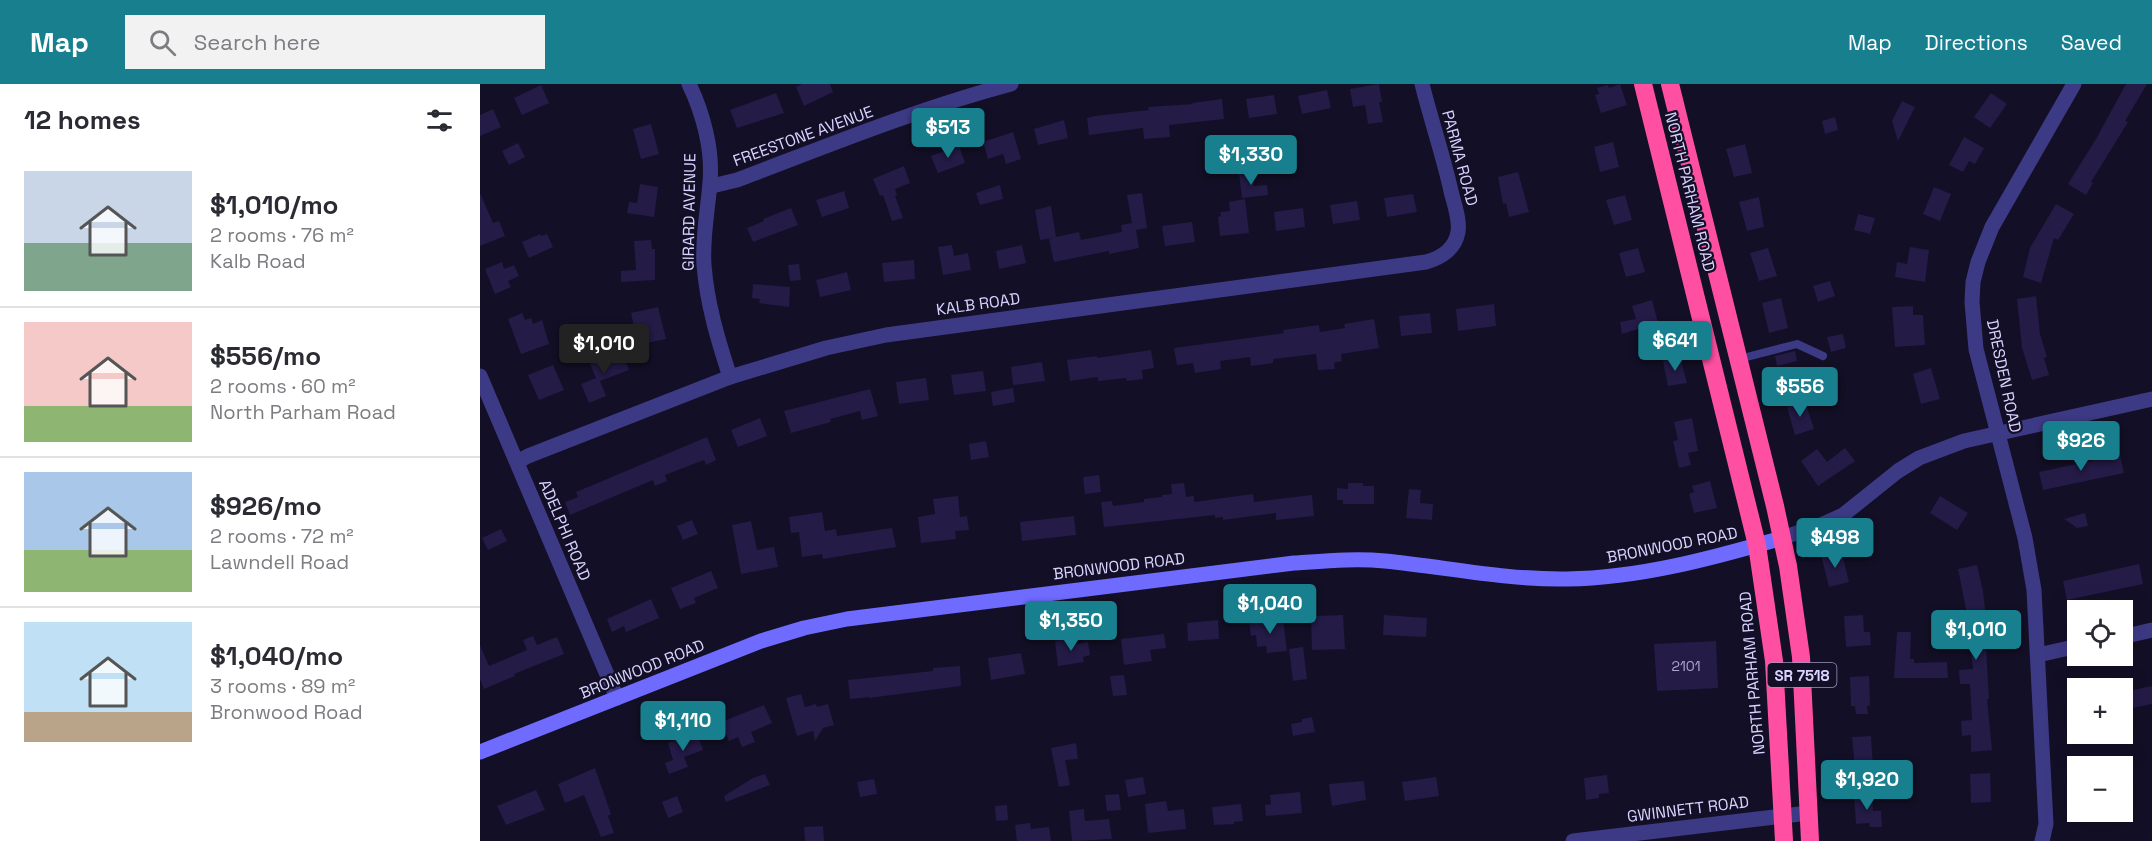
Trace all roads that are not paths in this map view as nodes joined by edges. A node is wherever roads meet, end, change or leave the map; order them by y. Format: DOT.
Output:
graph roads {
  1 [pos="689,84"];
  2 [pos="1011,84"];
  3 [pos="1422,84"];
  4 [pos="1643,84"];
  5 [pos="1670,84"];
  6 [pos="2074,84"];
  7 [pos="710,185"];
  8 [pos="1455,242"];
  9 [pos="1823,356"];
  10 [pos="1739,360"];
  11 [pos="480,376"];
  12 [pos="730,377"];
  13 [pos="2152,399"];
  14 [pos="1998,434"];
  15 [pos="517,462"];
  16 [pos="1782,538"];
  17 [pos="1757,545"];
  18 [pos="2152,630"];
  19 [pos="2133,634"];
  20 [pos="2067,648"];
  21 [pos="2038,655"];
  22 [pos="617,698"];
  23 [pos="480,753"];
  24 [pos="1808,813"];
  25 [pos="1782,816"];
  26 [pos="1660,836"];
  27 [pos="1573,841"];
  28 [pos="1784,841"];
  29 [pos="1810,841"];
  30 [pos="2042,841"];
  1 -- 7 [label="street, GIRARD AVENUE"];
  2 -- 7 [label="street, FREESTONE AVENUE"];
  3 -- 8 [label="street, PARMA ROAD"];
  4 -- 17 [label="highway, NORTH PARHAM ROAD / SR 7518"];
  5 -- 10 [label="highway, NORTH PARHAM ROAD / SR 7518"];
  6 -- 14 [label="street, DRESDEN ROAD"];
  7 -- 12 [label="street, GIRARD AVENUE"];
  8 -- 12 [label="street, KALB ROAD"];
  9 -- 10 [label="lane"];
  10 -- 16 [label="highway, NORTH PARHAM ROAD / SR 7518"];
  11 -- 15 [label="street, ADELPHI ROAD"];
  12 -- 15 [label="street, KALB ROAD"];
  13 -- 14 [label="street"];
  14 -- 16 [label="street"];
  14 -- 21 [label="street, DRESDEN ROAD"];
  15 -- 22 [label="street, ADELPHI ROAD"];
  16 -- 17 [label="street, BRONWOOD ROAD"];
  16 -- 24 [label="highway, NORTH PARHAM ROAD / SR 7518"];
  17 -- 22 [label="street, BRONWOOD ROAD"];
  17 -- 25 [label="highway, NORTH PARHAM ROAD / SR 7518"];
  18 -- 19 [label="street"];
  20 -- 21 [label="street"];
  21 -- 30 [label="street, DRESDEN ROAD"];
  22 -- 23 [label="street, BRONWOOD ROAD"];
  24 -- 25 [label="street, GWINNETT ROAD"];
  24 -- 29 [label="highway, NORTH PARHAM ROAD / SR 7518"];
  25 -- 26 [label="street, GWINNETT ROAD"];
  25 -- 28 [label="highway, NORTH PARHAM ROAD / SR 7518"];
  26 -- 27 [label="street, GWINNETT ROAD"];
}
